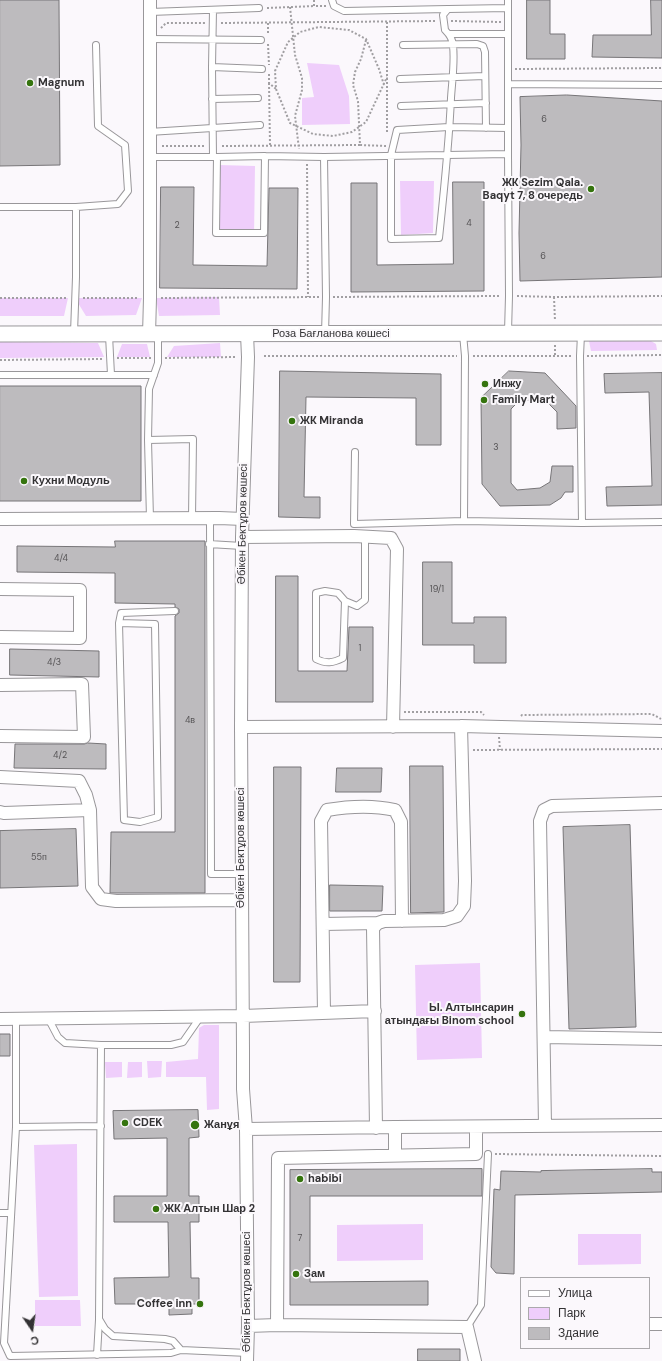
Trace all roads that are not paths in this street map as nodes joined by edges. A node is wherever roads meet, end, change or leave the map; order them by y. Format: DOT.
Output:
graph roads {
  1 [pos="508,0"];
  2 [pos="333,3"];
  3 [pos="150,6"];
  4 [pos="259,8"];
  5 [pos="508,8"];
  6 [pos="448,9"];
  7 [pos="213,10"];
  8 [pos="449,34"];
  9 [pos="508,34"];
  10 [pos="212,39"];
  11 [pos="150,40"];
  12 [pos="261,40"];
  13 [pos="96,45"];
  14 [pos="403,45"];
  15 [pos="454,45"];
  16 [pos="212,67"];
  17 [pos="262,69"];
  18 [pos="485,76"];
  19 [pos="452,77"];
  20 [pos="400,79"];
  21 [pos="508,84"];
  22 [pos="662,85"];
  23 [pos="212,98"];
  24 [pos="258,98"];
  25 [pos="486,104"];
  26 [pos="451,105"];
  27 [pos="401,106"];
  28 [pos="260,125"];
  29 [pos="450,127"];
  30 [pos="213,128"];
  31 [pos="486,128"];
  32 [pos="508,128"];
  33 [pos="149,132"];
  34 [pos="149,151"];
  35 [pos="508,154"];
  36 [pos="389,155"];
  37 [pos="448,155"];
  38 [pos="265,156"];
  39 [pos="215,157"];
  40 [pos="324,157"];
  41 [pos="0,207"];
  42 [pos="76,207"];
  43 [pos="662,333"];
  44 [pos="0,334"];
  45 [pos="247,334"];
  46 [pos="325,334"];
  47 [pos="463,334"];
  48 [pos="508,334"];
  49 [pos="582,334"];
  50 [pos="74,335"];
  51 [pos="109,335"];
  52 [pos="153,335"];
  53 [pos="0,374"];
  54 [pos="111,375"];
  55 [pos="154,375"];
  56 [pos="148,440"];
  57 [pos="355,452"];
  58 [pos="192,518"];
  59 [pos="210,518"];
  60 [pos="0,519"];
  61 [pos="150,519"];
  62 [pos="243,519"];
  63 [pos="464,520"];
  64 [pos="582,522"];
  65 [pos="662,522"];
  66 [pos="358,532"];
  67 [pos="242,542"];
  68 [pos="209,544"];
  69 [pos="0,589"];
  70 [pos="345,601"];
  71 [pos="175,611"];
  72 [pos="119,623"];
  73 [pos="0,637"];
  74 [pos="0,685"];
  75 [pos="393,726"];
  76 [pos="461,726"];
  77 [pos="241,727"];
  78 [pos="662,731"];
  79 [pos="0,736"];
  80 [pos="0,777"];
  81 [pos="662,803"];
  82 [pos="90,810"];
  83 [pos="0,812"];
  84 [pos="241,874"];
  85 [pos="242,900"];
  86 [pos="402,921"];
  87 [pos="378,923"];
  88 [pos="323,924"];
  89 [pos="375,1010"];
  90 [pos="324,1013"];
  91 [pos="201,1016"];
  92 [pos="243,1016"];
  93 [pos="48,1018"];
  94 [pos="0,1019"];
  95 [pos="16,1019"];
  96 [pos="544,1037"];
  97 [pos="662,1038"];
  98 [pos="101,1045"];
  99 [pos="662,1124"];
  100 [pos="100,1126"];
  101 [pos="545,1126"];
  102 [pos="16,1127"];
  103 [pos="476,1127"];
  104 [pos="376,1128"];
  105 [pos="395,1128"];
  106 [pos="246,1129"];
  107 [pos="488,1154"];
  108 [pos="395,1155"];
  109 [pos="0,1213"];
  110 [pos="11,1213"];
  111 [pos="99,1319"];
  112 [pos="650,1324"];
  113 [pos="662,1324"];
  114 [pos="277,1325"];
  115 [pos="248,1326"];
  116 [pos="467,1326"];
  117 [pos="181,1350"];
  118 [pos="98,1355"];
  119 [pos="248,1357"];
  120 [pos="475,1361"];
  1 -- 5 [label="lane"];
  2 -- 6 [label="lane"];
  3 -- 7 [label="lane"];
  3 -- 11 [label="street"];
  4 -- 7 [label="lane"];
  5 -- 6 [label="lane"];
  5 -- 9 [label="lane"];
  6 -- 8 [label="lane"];
  7 -- 10 [label="lane"];
  8 -- 9 [label="lane"];
  8 -- 15 [label="lane"];
  9 -- 21 [label="lane"];
  10 -- 11 [label="lane"];
  10 -- 12 [label="lane"];
  10 -- 16 [label="lane"];
  11 -- 33 [label="street"];
  13 -- 42 [label="lane"];
  14 -- 15 [label="lane"];
  15 -- 18 [label="lane"];
  15 -- 19 [label="lane"];
  16 -- 17 [label="lane"];
  16 -- 23 [label="lane"];
  18 -- 19 [label="lane"];
  18 -- 25 [label="lane"];
  19 -- 20 [label="lane"];
  19 -- 26 [label="lane"];
  21 -- 22 [label="lane"];
  21 -- 32 [label="lane"];
  23 -- 24 [label="lane"];
  23 -- 30 [label="lane"];
  25 -- 26 [label="lane"];
  25 -- 31 [label="lane"];
  26 -- 27 [label="lane"];
  26 -- 29 [label="lane"];
  28 -- 30 [label="lane"];
  29 -- 31 [label="lane"];
  29 -- 36 [label="lane"];
  29 -- 37 [label="lane"];
  30 -- 33 [label="lane"];
  30 -- 39 [label="lane"];
  31 -- 32 [label="lane"];
  32 -- 35 [label="lane"];
  33 -- 34 [label="street"];
  34 -- 39 [label="lane"];
  34 -- 52 [label="street"];
  35 -- 37 [label="lane"];
  35 -- 48 [label="lane"];
  36 -- 37 [label="lane"];
  36 -- 37 [label="lane"];
  36 -- 40 [label="lane"];
  38 -- 39 [label="lane"];
  38 -- 39 [label="lane"];
  38 -- 40 [label="lane"];
  40 -- 46 [label="lane"];
  41 -- 42 [label="lane"];
  42 -- 50 [label="lane"];
  43 -- 49 [label="street, Роза Бағланова көшесі"];
  44 -- 50 [label="street, Роза Бағланова көшесі"];
  45 -- 46 [label="street, Роза Бағланова көшесі"];
  45 -- 52 [label="street, Роза Бағланова көшесі"];
  45 -- 62 [label="street, Әбікен Бектұров көшесі"];
  46 -- 47 [label="street, Роза Бағланова көшесі"];
  47 -- 48 [label="street, Роза Бағланова көшесі"];
  47 -- 63 [label="lane"];
  48 -- 49 [label="street, Роза Бағланова көшесі"];
  49 -- 64 [label="lane"];
  50 -- 51 [label="street, Роза Бағланова көшесі"];
  51 -- 52 [label="street, Роза Бағланова көшесі"];
  51 -- 54 [label="lane"];
  52 -- 55 [label="lane"];
  53 -- 54 [label="lane"];
  54 -- 55 [label="lane"];
  55 -- 56 [label="lane"];
  56 -- 58 [label="lane"];
  56 -- 61 [label="lane"];
  57 -- 66 [label="lane"];
  58 -- 59 [label="street"];
  58 -- 61 [label="street"];
  59 -- 62 [label="street"];
  59 -- 68 [label="lane"];
  60 -- 61 [label="street"];
  62 -- 67 [label="street, Әбікен Бектұров көшесі"];
  63 -- 64 [label="lane"];
  63 -- 66 [label="lane"];
  64 -- 65 [label="lane"];
  66 -- 67 [label="street"];
  66 -- 70 [label="lane"];
  66 -- 75 [label="street"];
  67 -- 68 [label="lane"];
  67 -- 77 [label="street, Әбікен Бектұров көшесі"];
  68 -- 84 [label="lane"];
  69 -- 73 [label="street"];
  70 -- 70 [label="lane"];
  71 -- 72 [label="lane"];
  72 -- 72 [label="lane"];
  74 -- 79 [label="street"];
  75 -- 76 [label="street"];
  75 -- 77 [label="street"];
  76 -- 78 [label="street"];
  76 -- 86 [label="street"];
  77 -- 84 [label="street, Әбікен Бектұров көшесі"];
  80 -- 82 [label="street"];
  81 -- 96 [label="street"];
  82 -- 83 [label="street"];
  82 -- 85 [label="street"];
  84 -- 85 [label="street, Әбікен Бектұров көшесі"];
  85 -- 92 [label="street, Әбікен Бектұров көшесі"];
  86 -- 87 [label="street"];
  86 -- 88 [label="street"];
  87 -- 88 [label="street"];
  87 -- 89 [label="street"];
  88 -- 90 [label="street"];
  89 -- 90 [label="street"];
  89 -- 104 [label="street"];
  90 -- 92 [label="street"];
  91 -- 92 [label="street"];
  91 -- 93 [label="street"];
  91 -- 98 [label="lane"];
  92 -- 106 [label="street, Әбікен Бектұров көшесі"];
  93 -- 95 [label="street"];
  93 -- 98 [label="lane"];
  94 -- 95 [label="street"];
  95 -- 102 [label="lane"];
  96 -- 97 [label="street"];
  96 -- 101 [label="street"];
  98 -- 100 [label="lane"];
  99 -- 101 [label="street"];
  100 -- 102 [label="lane"];
  100 -- 111 [label="lane"];
  101 -- 103 [label="street"];
  102 -- 110 [label="lane"];
  103 -- 105 [label="street"];
  103 -- 108 [label="street"];
  104 -- 105 [label="street"];
  104 -- 106 [label="street"];
  105 -- 108 [label="street"];
  106 -- 115 [label="street, Әбікен Бектұров көшесі"];
  107 -- 116 [label="lane"];
  108 -- 114 [label="street"];
  109 -- 110 [label="lane"];
  110 -- 118 [label="lane"];
  111 -- 117 [label="lane"];
  111 -- 118 [label="lane"];
  112 -- 113 [label="street"];
  114 -- 115 [label="street"];
  114 -- 116 [label="street"];
  115 -- 119 [label="street, Әбікен Бектұров көшесі"];
  116 -- 120 [label="street"];
  117 -- 118 [label="lane"];
  117 -- 119 [label="lane"];
}
